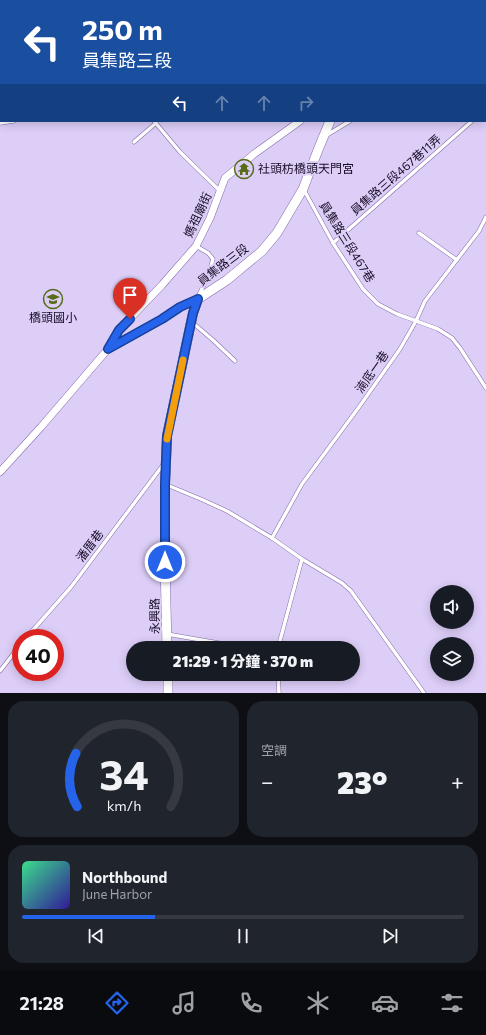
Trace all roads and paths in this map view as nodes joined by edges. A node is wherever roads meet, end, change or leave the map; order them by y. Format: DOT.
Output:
graph roads {
  1 [pos="155,122"];
  2 [pos="299,122"];
  3 [pos="330,122"];
  4 [pos="348,122"];
  5 [pos="471,122"];
  6 [pos="323,138"];
  7 [pos="134,142"];
  8 [pos="303,189"];
  9 [pos="221,192"];
  10 [pos="486,217"];
  11 [pos="420,233"];
  12 [pos="333,243"];
  13 [pos="196,246"];
  14 [pos="457,260"];
  15 [pos="198,299"];
  16 [pos="416,321"];
  17 [pos="191,322"];
  18 [pos="108,349"];
  19 [pos="235,361"];
  20 [pos="486,388"];
  21 [pos="166,462"];
  22 [pos="0,472"];
  23 [pos="165,484"];
  24 [pos="272,538"];
  25 [pos="302,558"];
  26 [pos="34,629"];
  27 [pos="167,634"];
  28 [pos="167,641"];
  29 [pos="207,641"];
  30 [pos="280,641"];
  31 [pos="12,656"];
  32 [pos="0,671"];
  33 [pos="168,681"];
  34 [pos="278,681"];
  35 [pos="168,693"];
  36 [pos="279,693"];
  37 [pos="424,693"];
  1 -- 7 [label="lane"];
  1 -- 9 [label="lane"];
  2 -- 9 [label="street, 媽祖廟街"];
  3 -- 6 [label="street, 員集路三段"];
  4 -- 6 [label="lane"];
  5 -- 12 [label="lane, 員集路三段467巷11弄"];
  6 -- 8 [label="street, 員集路三段"];
  8 -- 12 [label="lane, 員集路三段467巷"];
  8 -- 15 [label="street, 員集路三段"];
  9 -- 13 [label="street, 媽祖廟街"];
  10 -- 14 [label="lane, 湳底一巷"];
  11 -- 14 [label="lane"];
  12 -- 16 [label="lane, 員集路三段467巷"];
  13 -- 15 [label="lane"];
  13 -- 18 [label="street, 媽祖廟街"];
  14 -- 16 [label="lane, 湳底一巷"];
  15 -- 17 [label="street, 永興路"];
  15 -- 18 [label="street, 員集路三段"];
  16 -- 20 [label="lane, 員集路三段467巷"];
  16 -- 24 [label="lane, 湳底一巷"];
  17 -- 19 [label="lane"];
  17 -- 21 [label="street, 永興路"];
  18 -- 22 [label="street, 員集路三段"];
  21 -- 23 [label="street, 永興路"];
  21 -- 26 [label="lane, 潘厝巷"];
  23 -- 24 [label="lane"];
  23 -- 27 [label="street, 永興路"];
  24 -- 25 [label="lane"];
  25 -- 30 [label="lane"];
  25 -- 37 [label="lane"];
  27 -- 28 [label="street, 永興路"];
  27 -- 29 [label="lane"];
  31 -- 32 [label="lane"];
  33 -- 35 [label="street"];
  34 -- 36 [label="lane"];
}
